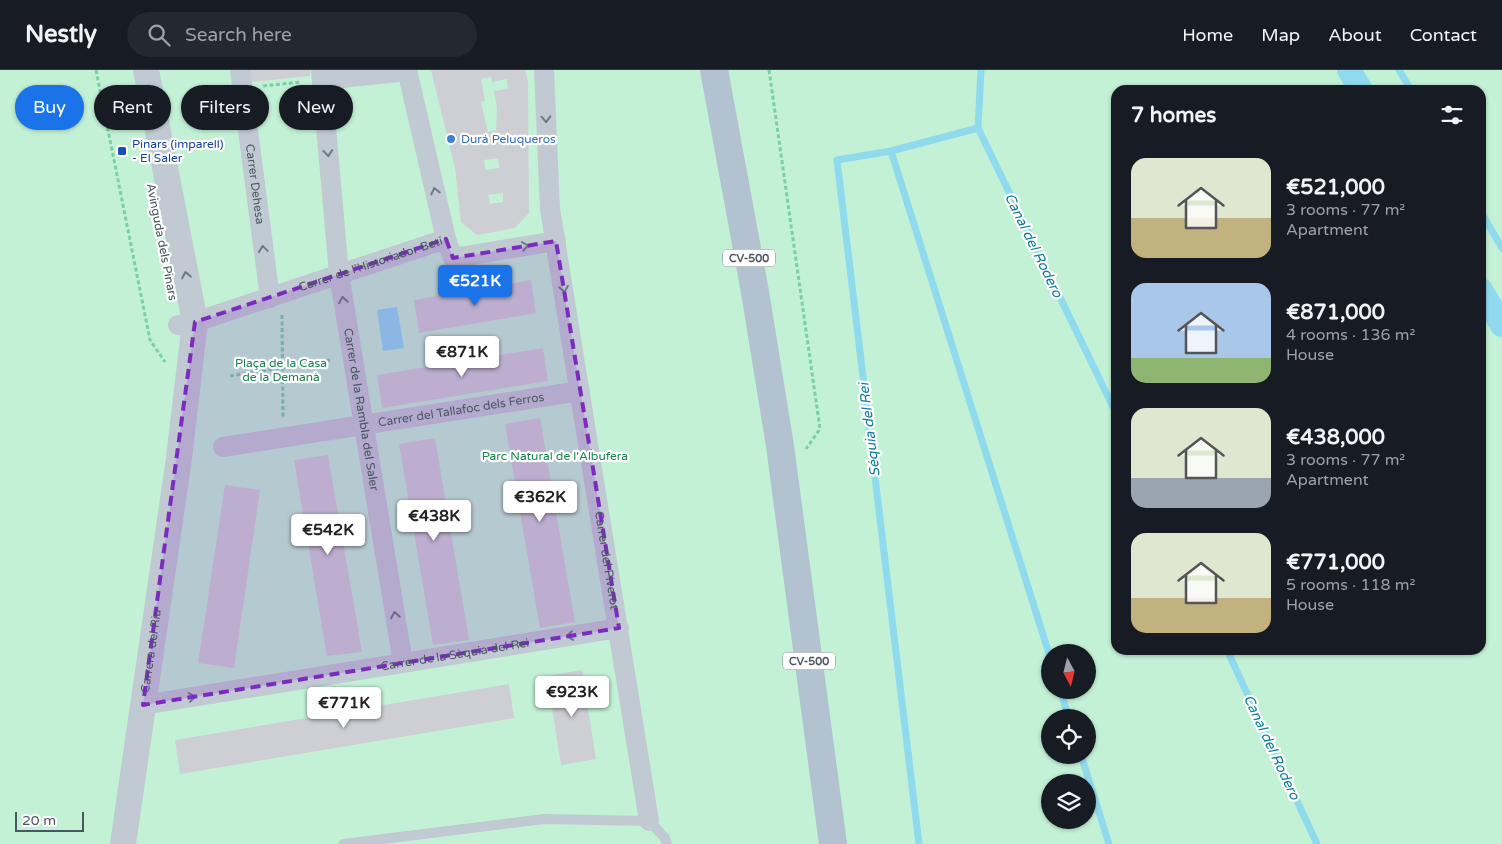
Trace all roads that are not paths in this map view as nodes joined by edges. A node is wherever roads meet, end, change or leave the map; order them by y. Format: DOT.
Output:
graph roads {
  1 [pos="129,70"];
  2 [pos="146,70"];
  3 [pos="408,70"];
  4 [pos="544,70"];
  5 [pos="714,70"];
  6 [pos="729,70"];
  7 [pos="322,75"];
  8 [pos="241,79"];
  9 [pos="446,239"];
  10 [pos="556,241"];
  11 [pos="339,274"];
  12 [pos="276,305"];
  13 [pos="186,324"];
  14 [pos="580,391"];
  15 [pos="364,425"];
  16 [pos="780,446"];
  17 [pos="223,448"];
  18 [pos="619,628"];
  19 [pos="403,663"];
  20 [pos="143,705"];
  21 [pos="649,821"];
  22 [pos="357,843"];
  23 [pos="123,844"];
  24 [pos="343,844"];
  25 [pos="667,844"];
  26 [pos="833,844"];
  1 -- 13 [label="street, Avinguda dels Pinars"];
  13 -- 2 [label="street, Avinguda dels Pinars, one-way"];
  3 -- 7 [label="street"];
  9 -- 3 [label="street, one-way"];
  4 -- 10 [label="street, Carrer del Piverot, one-way"];
  5 -- 16 [label="main road, CV-500"];
  6 -- 16 [label="main road, CV-500"];
  7 -- 11 [label="street, Carrer de la Rambla del Saler, one-way"];
  12 -- 8 [label="street, Carrer Dehesa, one-way"];
  9 -- 10 [label="street, Carrer de l'Historiador Betí, one-way"];
  9 -- 11 [label="street, Carrer de l'Historiador Betí"];
  10 -- 14 [label="street, Carrer del Piverot, one-way"];
  11 -- 12 [label="street, Carrer de l'Historiador Betí"];
  15 -- 11 [label="street, Carrer de la Rambla del Saler, one-way"];
  12 -- 13 [label="street, Carrer de l'Historiador Betí"];
  13 -- 20 [label="street, Carrera del Riu"];
  14 -- 15 [label="street, Carrer del Tallafoc dels Ferros"];
  14 -- 18 [label="street, Carrer del Piverot"];
  15 -- 17 [label="street, Carrer del Tallafoc dels Ferros"];
  19 -- 15 [label="street, Carrer de la Rambla del Saler, one-way"];
  16 -- 26 [label="main road, CV-500"];
  18 -- 19 [label="street, Carrer de la Sèquia del Rei, one-way"];
  18 -- 21 [label="street, Carrer del Piverot"];
  20 -- 19 [label="street, Carrer de la Sèquia del Rei, one-way"];
  20 -- 23 [label="street, Carrera del Riu"];
  21 -- 22 [label="lane"];
  21 -- 25 [label="lane"];
  22 -- 24 [label="lane"];
}
